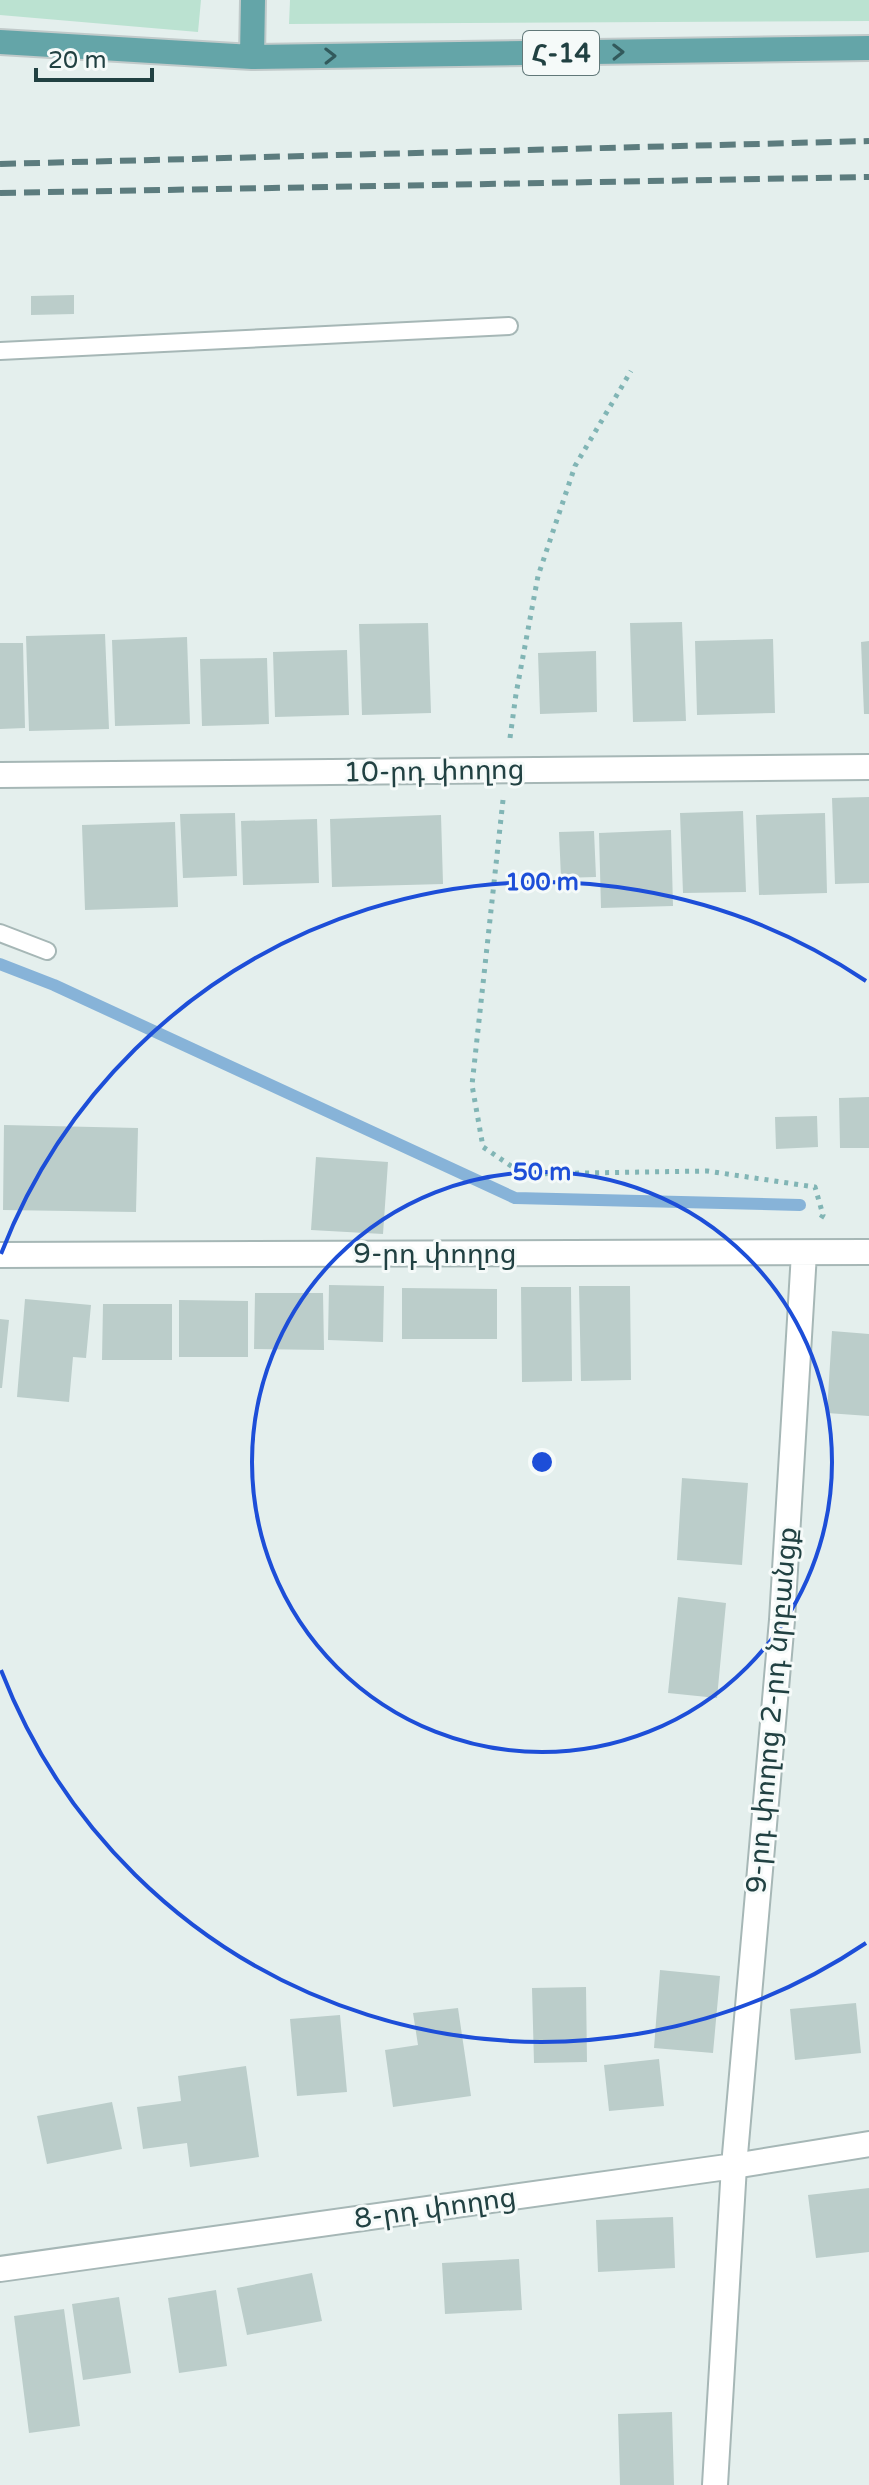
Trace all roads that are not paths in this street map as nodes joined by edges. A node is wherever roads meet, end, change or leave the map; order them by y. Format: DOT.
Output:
graph roads {
  1 [pos="253,0"];
  2 [pos="0,42"];
  3 [pos="869,48"];
  4 [pos="252,57"];
  5 [pos="509,326"];
  6 [pos="0,351"];
  7 [pos="869,767"];
  8 [pos="0,775"];
  9 [pos="0,933"];
  10 [pos="47,951"];
  11 [pos="869,1252"];
  12 [pos="804,1253"];
  13 [pos="0,1255"];
  14 [pos="869,2144"];
  15 [pos="734,2166"];
  16 [pos="0,2269"];
  17 [pos="715,2485"];
  1 -- 4 [label="main road"];
  2 -- 4 [label="main road, Հ-14"];
  4 -- 3 [label="main road, Հ-14, one-way"];
  5 -- 6 [label="lane"];
  7 -- 8 [label="street, 10-րդ փողոց"];
  9 -- 10 [label="lane"];
  11 -- 12 [label="street, 9-րդ փողոց"];
  12 -- 13 [label="street, 9-րդ փողոց"];
  12 -- 15 [label="street, 9-րդ փողոց 2-րդ նրբանցք"];
  14 -- 15 [label="street, 8-րդ փողոց"];
  15 -- 16 [label="street, 8-րդ փողոց"];
  15 -- 17 [label="street, 9-րդ փողոց 2-րդ նրբանցք"];
}
